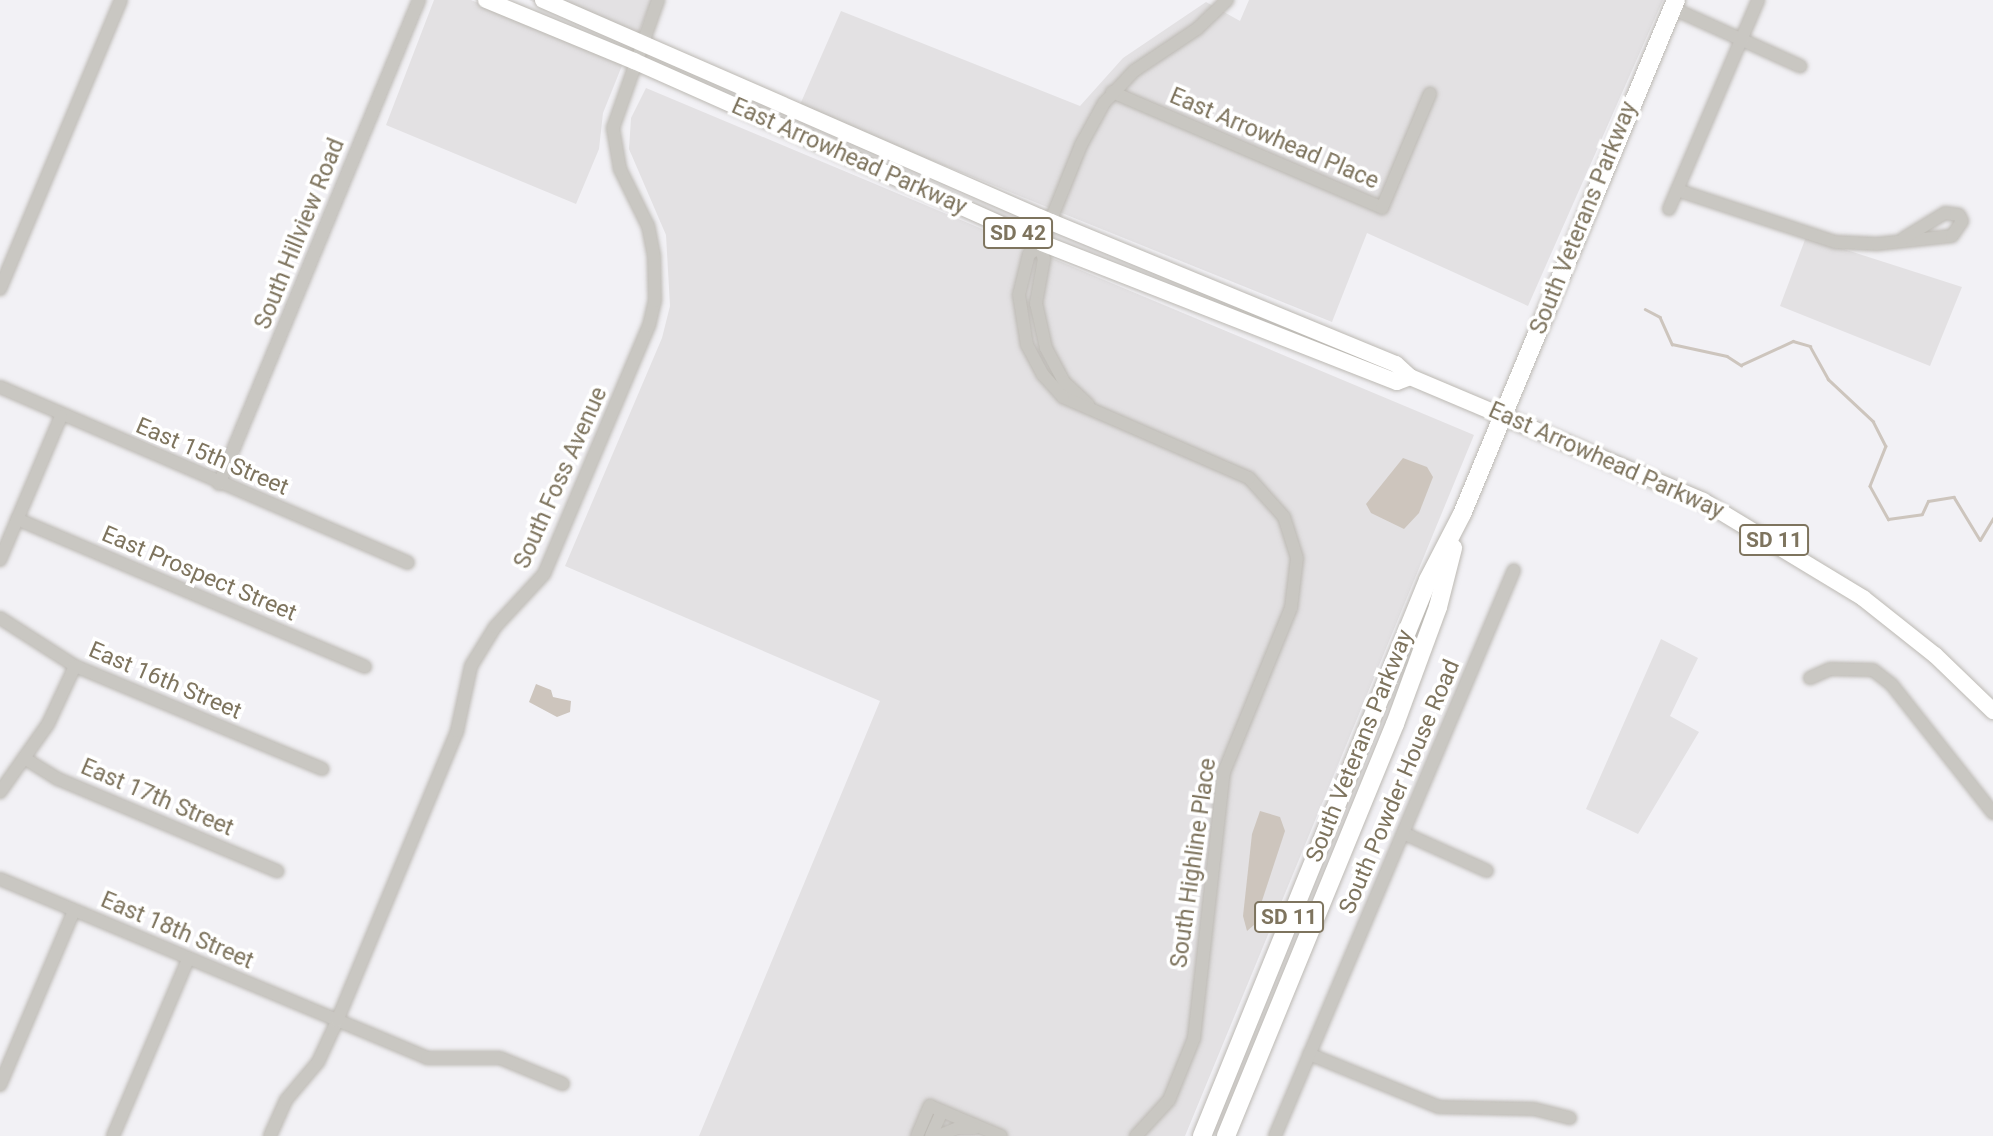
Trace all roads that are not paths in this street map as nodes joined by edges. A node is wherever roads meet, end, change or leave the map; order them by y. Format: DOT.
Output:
graph roads {
  1 [pos="121,0"];
  2 [pos="419,0"];
  3 [pos="486,0"];
  4 [pos="543,0"];
  5 [pos="658,0"];
  6 [pos="1227,0"];
  7 [pos="1758,0"];
  8 [pos="1674,4"];
  9 [pos="1742,38"];
  10 [pos="642,44"];
  11 [pos="634,61"];
  12 [pos="1800,66"];
  13 [pos="1112,92"];
  14 [pos="1430,94"];
  15 [pos="1677,190"];
  16 [pos="1669,209"];
  17 [pos="1051,222"];
  18 [pos="1904,238"];
  19 [pos="1041,245"];
  20 [pos="0,289"];
  21 [pos="1410,377"];
  22 [pos="0,387"];
  23 [pos="1097,411"];
  24 [pos="1503,415"];
  25 [pos="61,416"];
  26 [pos="219,484"];
  27 [pos="1462,514"];
  28 [pos="17,519"];
  29 [pos="0,560"];
  30 [pos="408,563"];
  31 [pos="1514,570"];
  32 [pos="0,618"];
  33 [pos="75,666"];
  34 [pos="365,667"];
  35 [pos="1810,678"];
  36 [pos="1993,711"];
  37 [pos="24,758"];
  38 [pos="322,769"];
  39 [pos="0,792"];
  40 [pos="1993,813"];
  41 [pos="1403,833"];
  42 [pos="277,871"];
  43 [pos="1486,871"];
  44 [pos="0,879"];
  45 [pos="74,911"];
  46 [pos="188,959"];
  47 [pos="337,1021"];
  48 [pos="1309,1055"];
  49 [pos="563,1084"];
  50 [pos="0,1085"];
  51 [pos="936,1108"];
  52 [pos="1570,1118"];
  53 [pos="996,1134"];
  54 [pos="114,1136"];
  55 [pos="270,1136"];
  56 [pos="917,1136"];
  57 [pos="931,1136"];
  58 [pos="938,1136"];
  59 [pos="1136,1136"];
  60 [pos="1202,1136"];
  61 [pos="1226,1136"];
  62 [pos="1275,1136"];
  1 -- 20 [label="street"];
  2 -- 26 [label="street, South Hillview Road"];
  3 -- 11 [label="main road, East Arrowhead Parkway / SD 42"];
  4 -- 10 [label="main road, East Arrowhead Parkway / SD 42"];
  5 -- 10 [label="street, South Foss Avenue"];
  6 -- 13 [label="street, South Highline Place"];
  7 -- 9 [label="street"];
  8 -- 9 [label="street"];
  8 -- 24 [label="highway, South Veterans Parkway"];
  9 -- 12 [label="street"];
  9 -- 15 [label="street"];
  10 -- 11 [label="street, South Foss Avenue"];
  10 -- 17 [label="main road, East Arrowhead Parkway / SD 42"];
  11 -- 19 [label="main road, East Arrowhead Parkway / SD 42"];
  11 -- 47 [label="street, South Foss Avenue"];
  13 -- 14 [label="street, East Arrowhead Place"];
  13 -- 17 [label="street, South Highline Place"];
  15 -- 16 [label="street"];
  15 -- 18 [label="street"];
  17 -- 19 [label="street, South Highline Place"];
  17 -- 21 [label="main road, East Arrowhead Parkway / SD 42"];
  19 -- 21 [label="main road, East Arrowhead Parkway / SD 42"];
  19 -- 23 [label="street, South Highline Place"];
  19 -- 23 [label="street, South Highline Place"];
  21 -- 24 [label="main road, East Arrowhead Parkway / SD 42"];
  22 -- 25 [label="street, East 15th Street"];
  23 -- 59 [label="street, South Highline Place"];
  24 -- 27 [label="highway, South Veterans Parkway / SD 11"];
  24 -- 36 [label="main road, East Arrowhead Parkway / SD 11"];
  25 -- 26 [label="street, East 15th Street"];
  25 -- 28 [label="street"];
  26 -- 30 [label="street, East 15th Street"];
  27 -- 60 [label="highway, South Veterans Parkway / SD 11"];
  27 -- 61 [label="highway, South Veterans Parkway / SD 11"];
  28 -- 29 [label="street"];
  28 -- 34 [label="street, East Prospect Street"];
  31 -- 41 [label="street, South Powder House Road"];
  32 -- 33 [label="street, East 16th Street"];
  33 -- 37 [label="street"];
  33 -- 38 [label="street, East 16th Street"];
  35 -- 40 [label="street"];
  37 -- 39 [label="street"];
  37 -- 42 [label="street, East 17th Street"];
  41 -- 43 [label="street"];
  41 -- 48 [label="street, South Powder House Road"];
  44 -- 45 [label="street, East 18th Street"];
  45 -- 46 [label="street, East 18th Street"];
  45 -- 50 [label="street"];
  46 -- 47 [label="street, East 18th Street"];
  46 -- 54 [label="street"];
  47 -- 49 [label="street, East 18th Street"];
  47 -- 55 [label="street, South Foss Avenue"];
  48 -- 52 [label="street"];
  48 -- 62 [label="street, South Powder House Road"];
  51 -- 53 [label="street"];
  51 -- 56 [label="street"];
  51 -- 57 [label="street"];
  53 -- 58 [label="street"];
}
